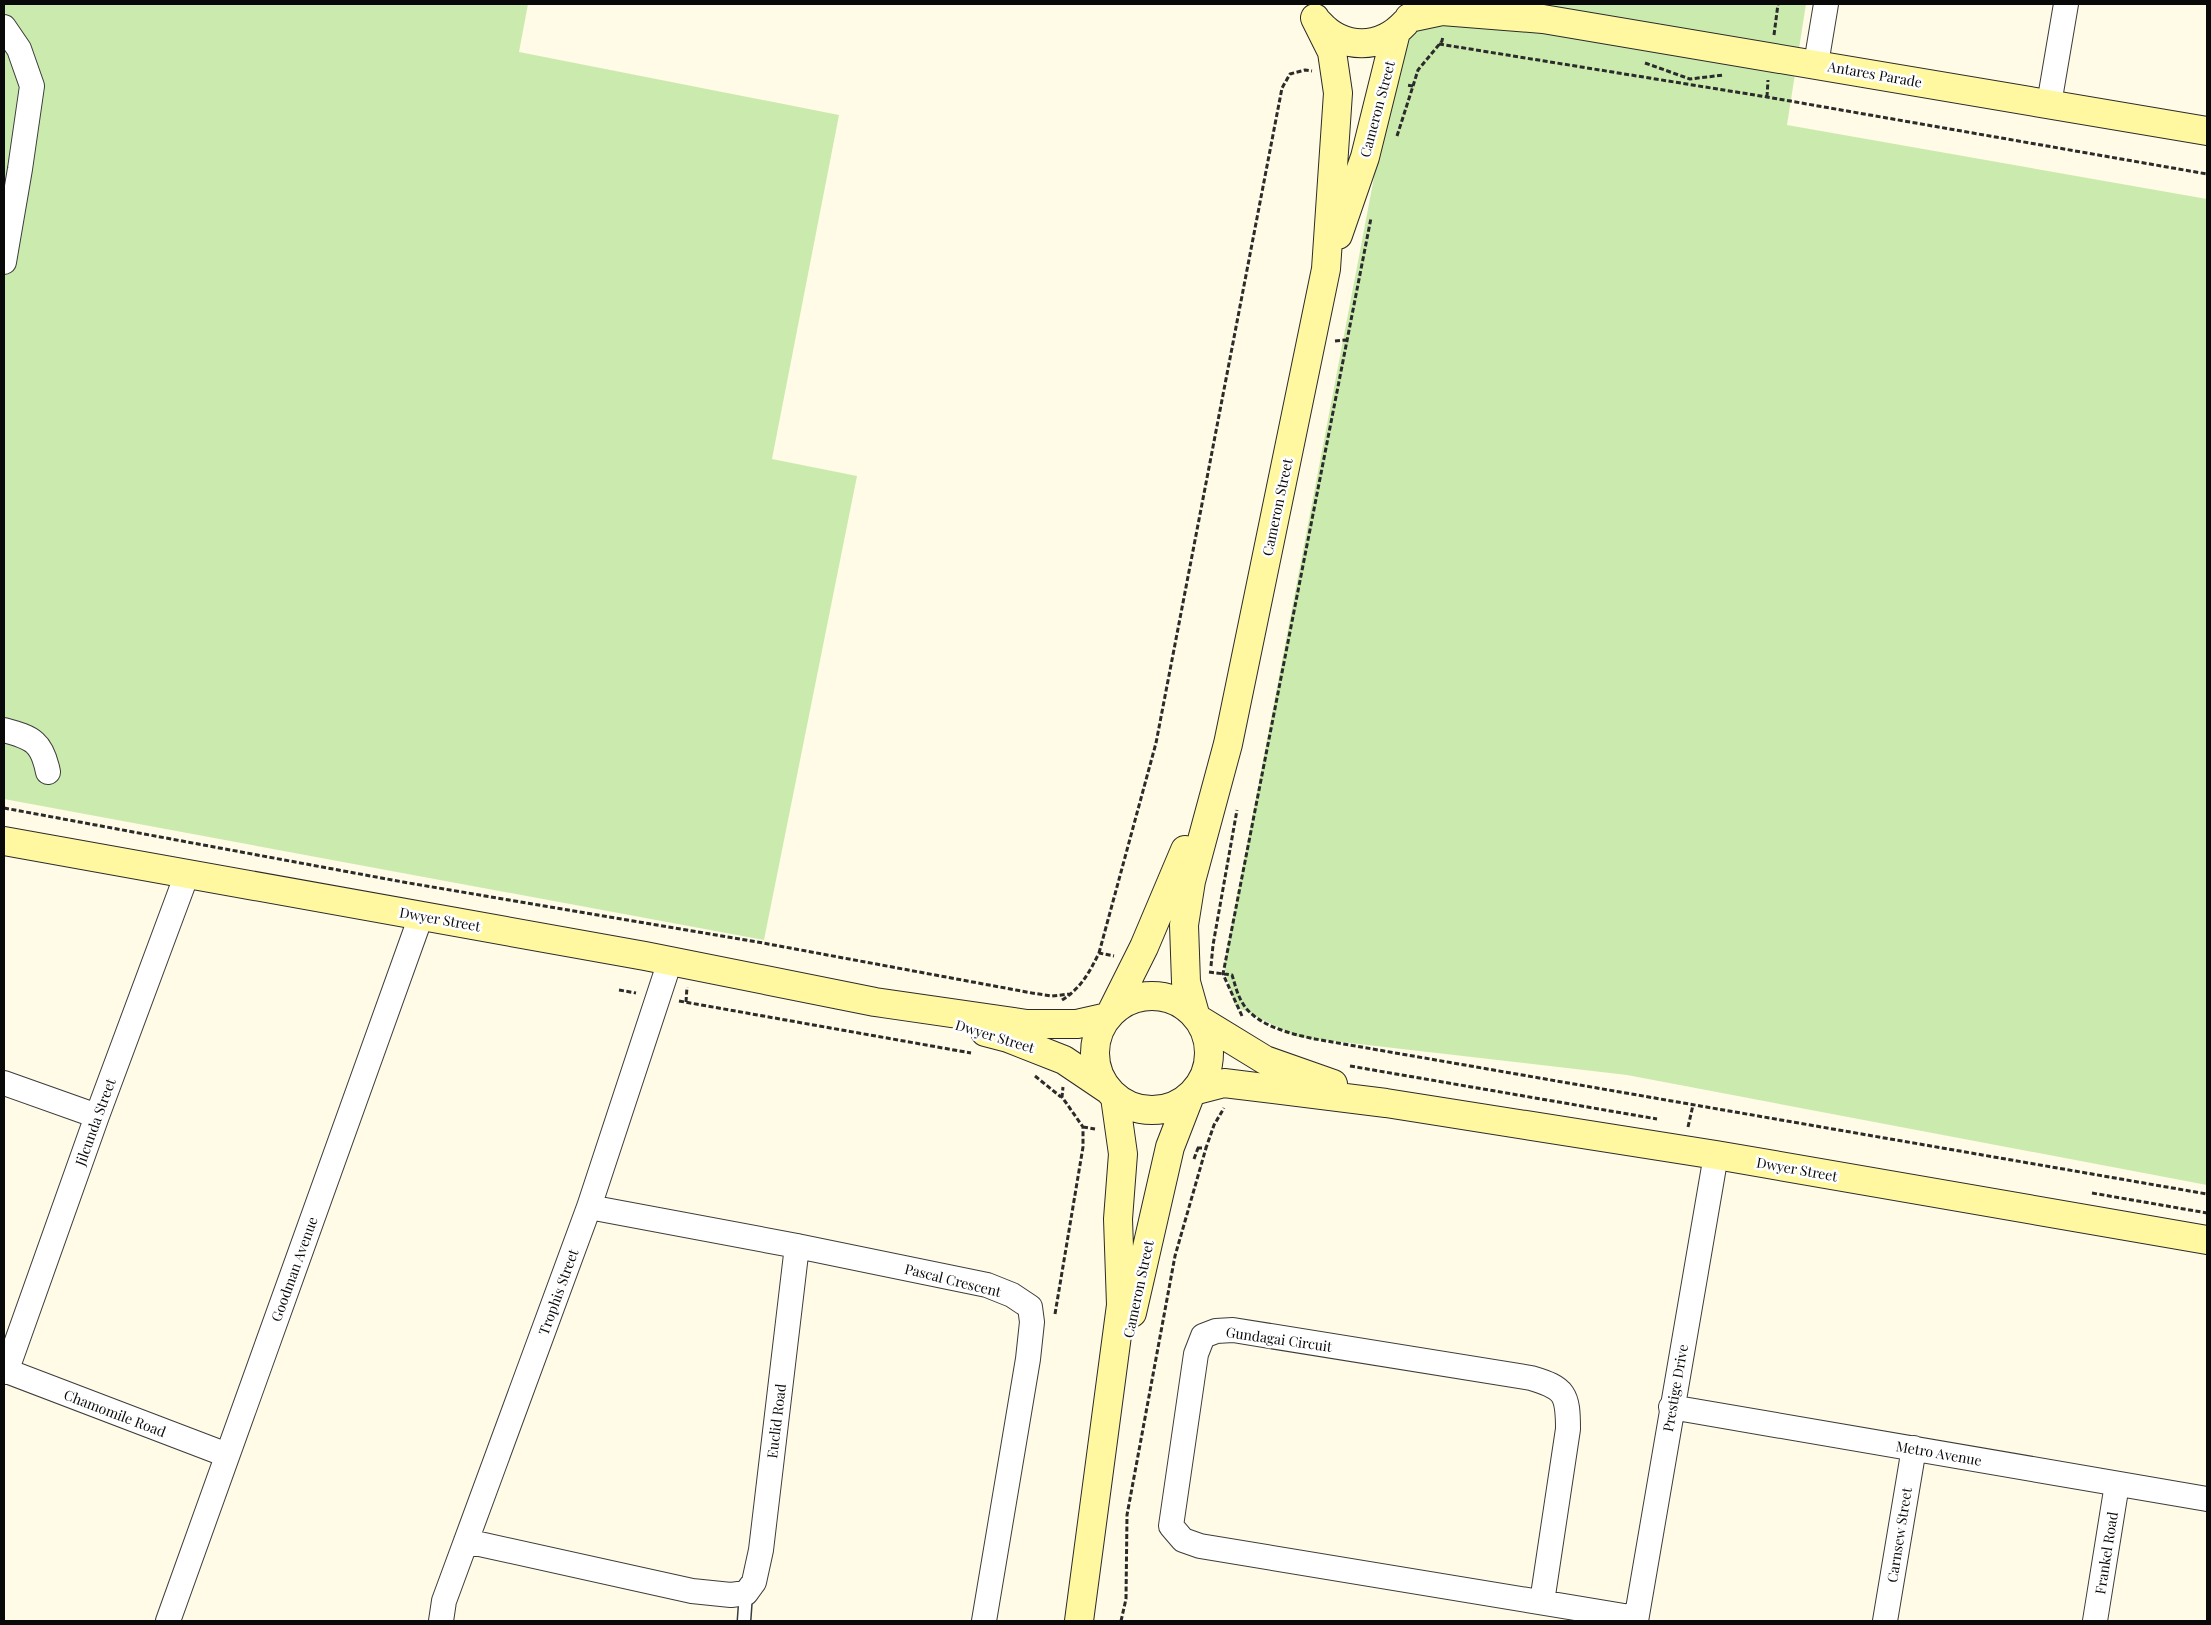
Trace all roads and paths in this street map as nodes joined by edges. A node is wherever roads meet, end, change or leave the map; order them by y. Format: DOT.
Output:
graph roads {
  1 [pos="1507,4"];
  2 [pos="1826,4"];
  3 [pos="2066,4"];
  4 [pos="1312,11"];
  5 [pos="1446,12"];
  6 [pos="1406,18"];
  7 [pos="1543,19"];
  8 [pos="4,27"];
  9 [pos="1439,44"];
  10 [pos="1816,64"];
  11 [pos="1336,74"];
  12 [pos="1386,82"];
  13 [pos="1414,86"];
  14 [pos="2048,104"];
  15 [pos="2207,132"];
  16 [pos="1396,139"];
  17 [pos="2207,174"];
  18 [pos="1373,210"];
  19 [pos="4,262"];
  20 [pos="1326,269"];
  21 [pos="4,730"];
  22 [pos="1228,744"];
  23 [pos="48,772"];
  24 [pos="4,808"];
  25 [pos="4,841"];
  26 [pos="187,874"];
  27 [pos="421,916"];
  28 [pos="1099,953"];
  29 [pos="670,961"];
  30 [pos="1223,974"];
  31 [pos="619,990"];
  32 [pos="1070,994"];
  33 [pos="658,997"];
  34 [pos="876,1002"];
  35 [pos="1109,1015"];
  36 [pos="1197,1017"];
  37 [pos="1247,1020"];
  38 [pos="976,1054"];
  39 [pos="1348,1066"];
  40 [pos="1029,1074"];
  41 [pos="4,1083"];
  42 [pos="1111,1093"];
  43 [pos="1193,1094"];
  44 [pos="1062,1098"];
  45 [pos="1386,1103"];
  46 [pos="1693,1105"];
  47 [pos="97,1116"];
  48 [pos="1659,1119"];
  49 [pos="1679,1123"];
  50 [pos="1688,1124"];
  51 [pos="1698,1126"];
  52 [pos="1198,1148"];
  53 [pos="1206,1148"];
  54 [pos="1716,1155"];
  55 [pos="1192,1166"];
  56 [pos="2090,1193"];
  57 [pos="2207,1194"];
  58 [pos="589,1207"];
  59 [pos="2207,1213"];
  60 [pos="2207,1240"];
  61 [pos="797,1246"];
  62 [pos="5,1371"];
  63 [pos="1671,1407"];
  64 [pos="1914,1448"];
  65 [pos="227,1455"];
  66 [pos="1096,1484"];
  67 [pos="2117,1484"];
  68 [pos="2207,1499"];
  69 [pos="466,1541"];
  70 [pos="746,1593"];
  71 [pos="1542,1602"];
  72 [pos="1636,1619"];
  73 [pos="168,1621"];
  74 [pos="440,1621"];
  75 [pos="744,1621"];
  76 [pos="984,1621"];
  77 [pos="1079,1621"];
  78 [pos="1121,1621"];
  79 [pos="1885,1621"];
  80 [pos="2095,1621"];
  1 -- 7 [label="street, Antares Parade"];
  2 -- 10 [label="street"];
  3 -- 14 [label="street"];
  4 -- 6 [label="street, Antares Parade"];
  4 -- 11 [label="street, Cameron Street"];
  5 -- 6 [label="street, Antares Parade"];
  5 -- 7 [label="street, Antares Parade"];
  5 -- 9 [label="path"];
  6 -- 12 [label="street, Cameron Street"];
  7 -- 10 [label="street, Antares Parade"];
  8 -- 19 [label="street"];
  9 -- 13 [label="path"];
  9 -- 17 [label="path"];
  10 -- 14 [label="street, Antares Parade"];
  11 -- 20 [label="street, Cameron Street"];
  11 -- 28 [label="path"];
  12 -- 13 [label="path"];
  12 -- 20 [label="street, Cameron Street"];
  13 -- 16 [label="path"];
  14 -- 15 [label="street, Antares Parade"];
  18 -- 30 [label="path"];
  20 -- 22 [label="street, Cameron Street"];
  21 -- 23 [label="street"];
  22 -- 35 [label="street, Cameron Street"];
  22 -- 36 [label="street, Cameron Street"];
  24 -- 32 [label="path"];
  25 -- 26 [label="street, Dwyer Street"];
  26 -- 27 [label="street, Dwyer Street"];
  26 -- 47 [label="street, Jilcunda Street"];
  27 -- 29 [label="street, Dwyer Street"];
  27 -- 65 [label="street, Goodman Avenue"];
  29 -- 33 [label="street, Trophis Street"];
  29 -- 34 [label="street, Dwyer Street"];
  30 -- 37 [label="path"];
  30 -- 46 [label="path"];
  31 -- 33 [label="path"];
  33 -- 38 [label="path"];
  33 -- 58 [label="street, Trophis Street"];
  34 -- 35 [label="street, Dwyer Street"];
  34 -- 42 [label="street, Dwyer Street"];
  35 -- 36 [label="street"];
  35 -- 42 [label="street"];
  36 -- 43 [label="street"];
  36 -- 45 [label="street, Dwyer Street"];
  39 -- 48 [label="path"];
  40 -- 44 [label="path"];
  41 -- 47 [label="street"];
  42 -- 43 [label="street"];
  42 -- 66 [label="street, Cameron Street"];
  43 -- 45 [label="street, Dwyer Street"];
  43 -- 66 [label="street, Cameron Street"];
  45 -- 54 [label="street, Dwyer Street"];
  46 -- 50 [label="path"];
  46 -- 57 [label="path"];
  47 -- 62 [label="street, Jilcunda Street"];
  49 -- 50 [label="path"];
  50 -- 51 [label="path"];
  52 -- 55 [label="path"];
  53 -- 78 [label="path"];
  54 -- 60 [label="street, Dwyer Street"];
  54 -- 63 [label="street, Prestige Drive"];
  56 -- 59 [label="path"];
  58 -- 61 [label="street, Pascal Crescent"];
  58 -- 69 [label="street, Trophis Street"];
  61 -- 70 [label="street, Euclid Road"];
  61 -- 76 [label="street, Pascal Crescent"];
  62 -- 65 [label="street, Chamomile Road"];
  63 -- 64 [label="street, Metro Avenue"];
  63 -- 72 [label="street, Prestige Drive"];
  64 -- 67 [label="street, Metro Avenue"];
  64 -- 79 [label="street, Carnsew Street"];
  65 -- 73 [label="street, Goodman Avenue"];
  66 -- 77 [label="street, Cameron Street"];
  67 -- 68 [label="street, Metro Avenue"];
  67 -- 80 [label="street, Frankel Road"];
  69 -- 70 [label="street"];
  69 -- 74 [label="street, Trophis Street"];
  70 -- 75 [label="lane, Euclid Road"];
  71 -- 71 [label="street, Gundagai Circuit"];
  71 -- 72 [label="street, Gundagai Circuit"];
}
